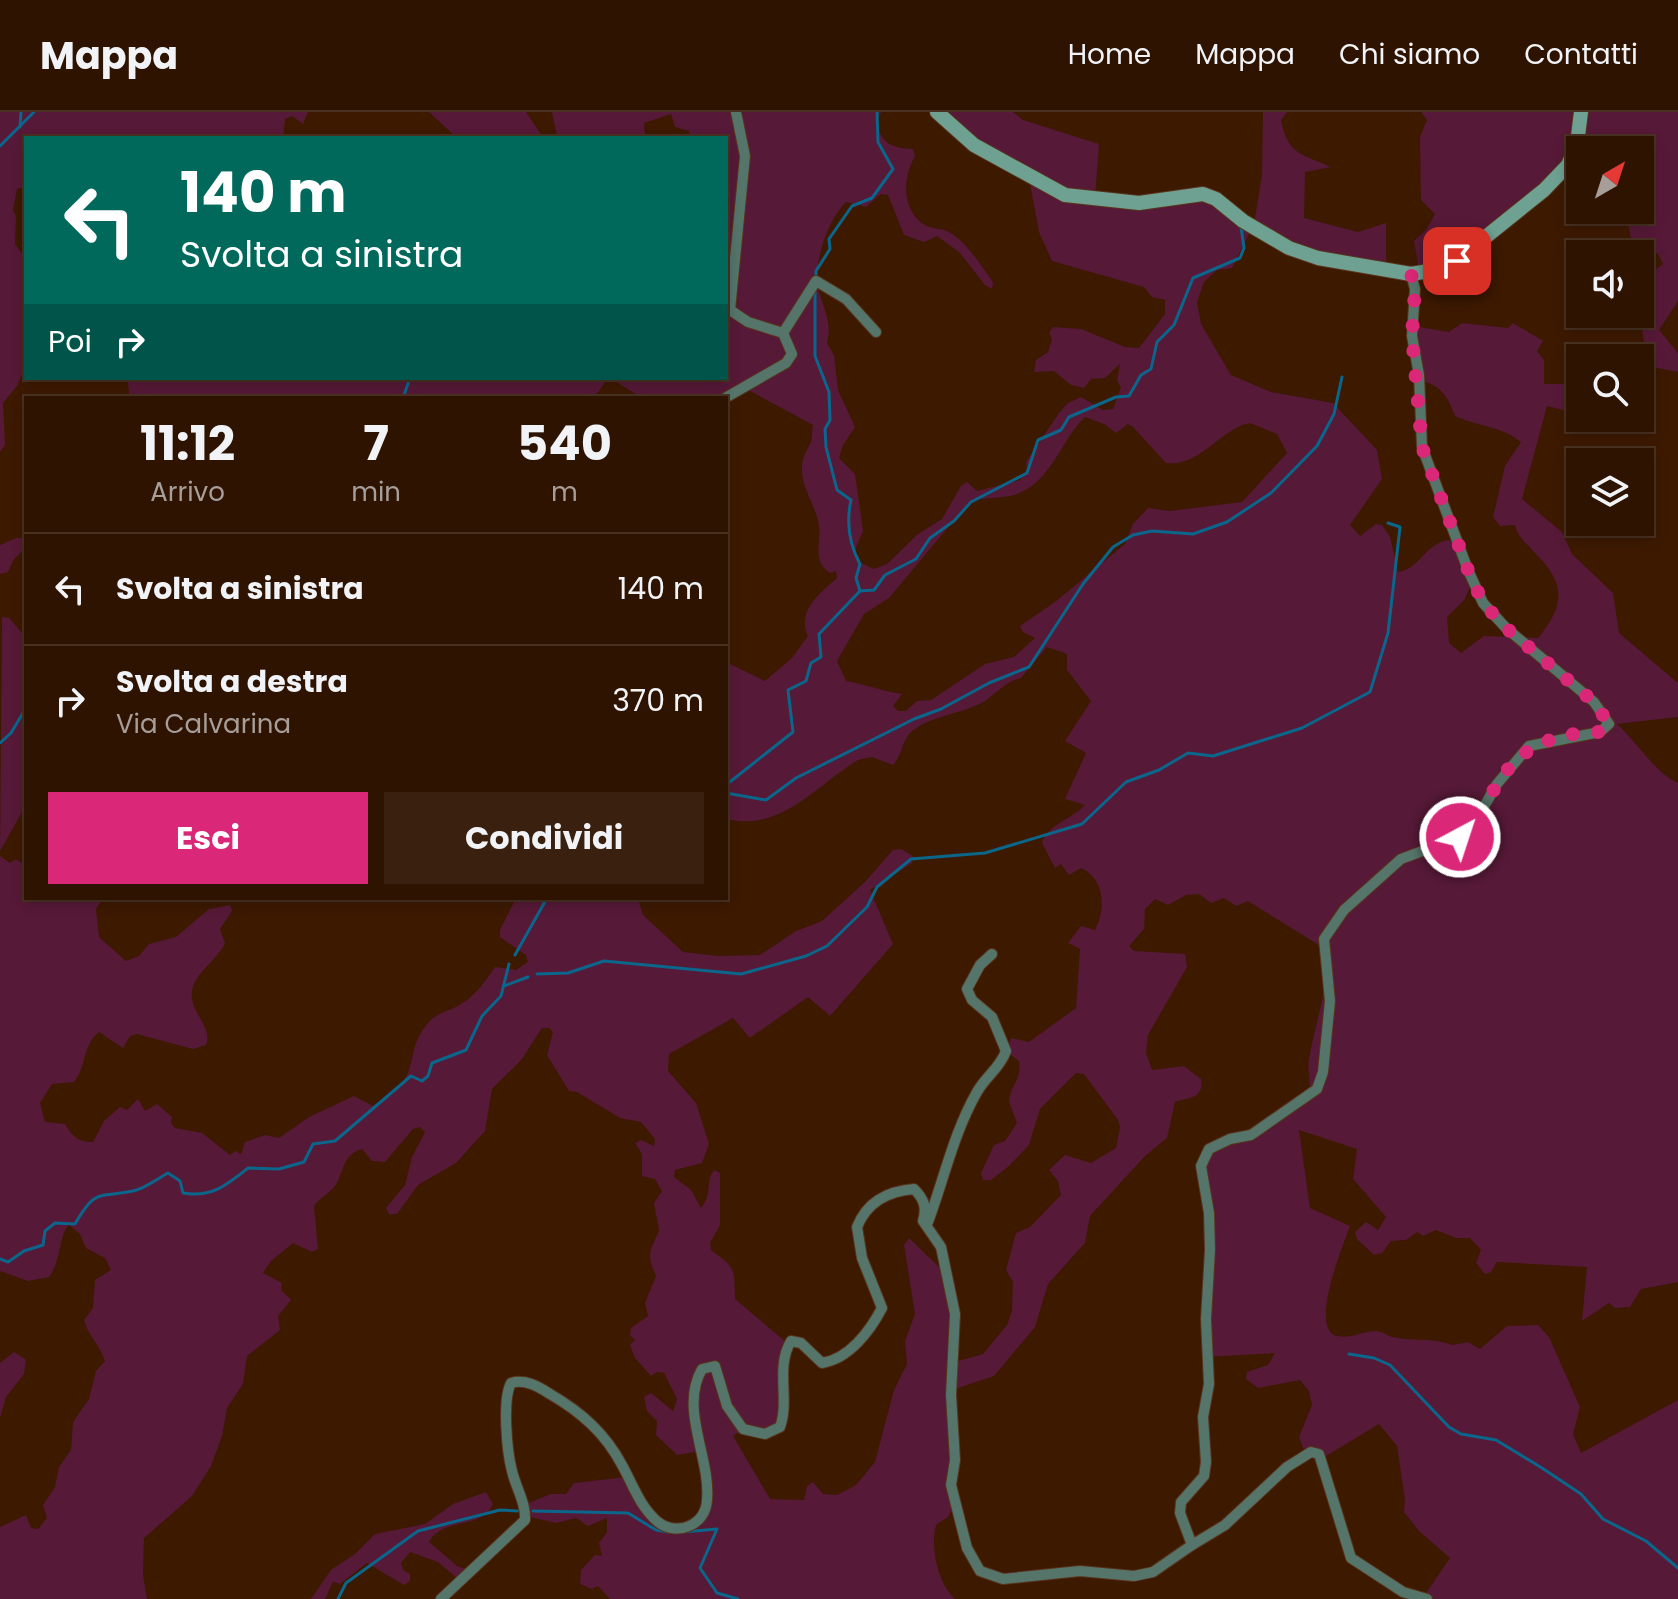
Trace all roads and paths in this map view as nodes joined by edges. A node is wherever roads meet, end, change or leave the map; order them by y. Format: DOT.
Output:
graph roads {
  1 [pos="736,112"];
  2 [pos="937,112"];
  3 [pos="1581,112"];
  4 [pos="1411,274"];
  5 [pos="876,332"];
  6 [pos="783,333"];
  7 [pos="728,396"];
  8 [pos="992,954"];
  9 [pos="926,1228"];
  10 [pos="1192,1545"];
  11 [pos="441,1599"];
  12 [pos="1427,1599"];
  1 -- 6 [label="street"];
  2 -- 4 [label="street"];
  3 -- 4 [label="street"];
  4 -- 10 [label="street"];
  5 -- 6 [label="street"];
  6 -- 7 [label="street"];
  8 -- 9 [label="street"];
  9 -- 10 [label="street"];
  9 -- 11 [label="street"];
  10 -- 12 [label="street"];
}
